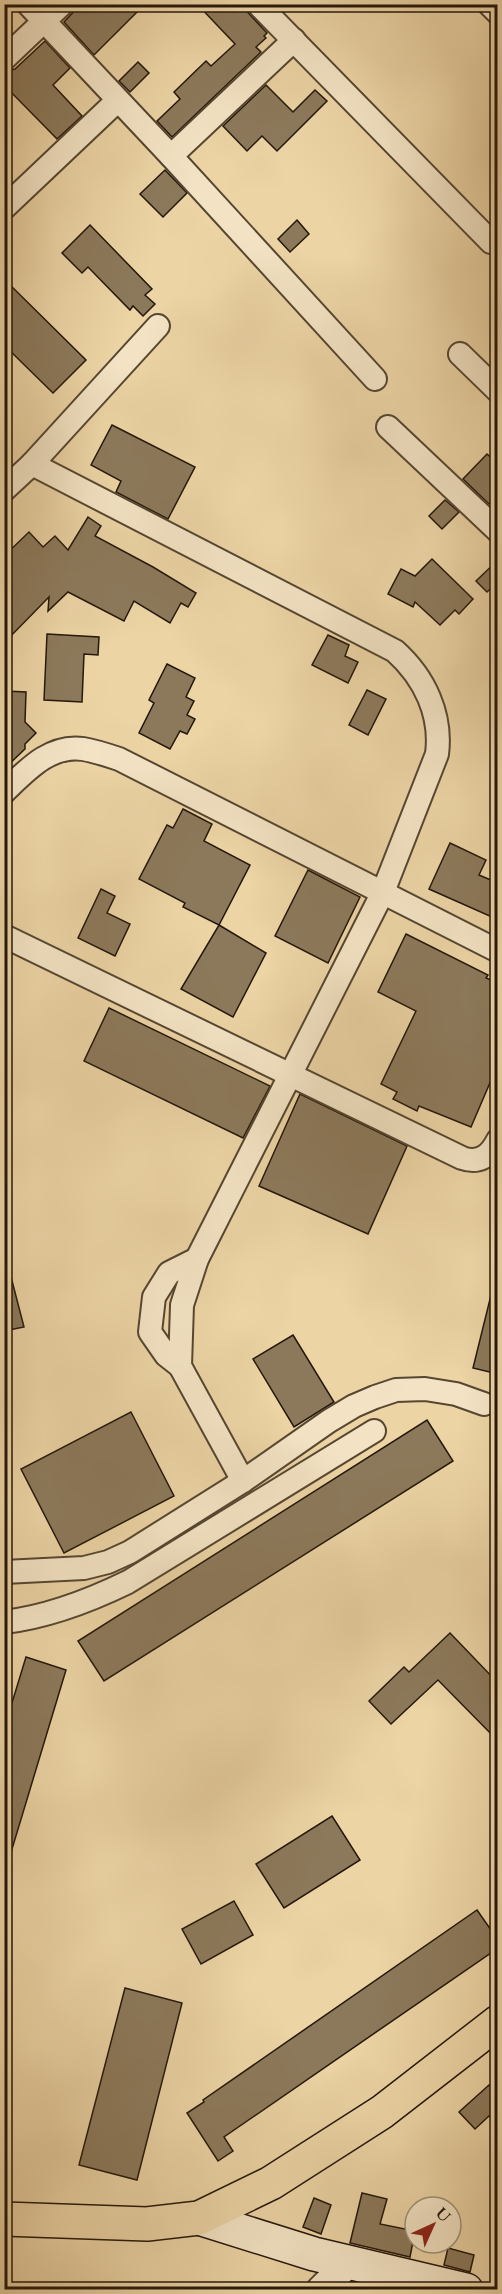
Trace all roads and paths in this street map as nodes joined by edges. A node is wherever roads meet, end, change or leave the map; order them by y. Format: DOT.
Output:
graph roads {
  1 [pos="28,4"];
  2 [pos="62,4"];
  3 [pos="258,4"];
  4 [pos="489,4"];
  5 [pos="498,13"];
  6 [pos="44,22"];
  7 [pos="294,40"];
  8 [pos="4,59"];
  9 [pos="117,101"];
  10 [pos="171,156"];
  11 [pos="4,208"];
  12 [pos="490,242"];
  13 [pos="158,326"];
  14 [pos="460,354"];
  15 [pos="375,379"];
  16 [pos="498,391"];
  17 [pos="388,427"];
  18 [pos="32,464"];
  19 [pos="4,490"];
  20 [pos="494,521"];
  21 [pos="4,792"];
  22 [pos="383,892"];
  23 [pos="4,936"];
  24 [pos="498,951"];
  25 [pos="291,1075"];
  26 [pos="498,1140"];
  27 [pos="197,1259"];
  28 [pos="180,1366"];
  29 [pos="484,1404"];
  30 [pos="374,1431"];
  31 [pos="243,1481"];
  32 [pos="4,1572"];
  33 [pos="4,1622"];
  34 [pos="498,2022"];
  35 [pos="199,2218"];
  36 [pos="4,2219"];
  37 [pos="348,2263"];
  38 [pos="321,2289"];
  39 [pos="466,2289"];
  1 -- 6 [label="street"];
  2 -- 6 [label="street"];
  3 -- 7 [label="street"];
  4 -- 5 [label="street"];
  6 -- 8 [label="street"];
  6 -- 9 [label="street"];
  7 -- 10 [label="street"];
  7 -- 12 [label="street"];
  9 -- 10 [label="street"];
  9 -- 11 [label="street"];
  10 -- 15 [label="street"];
  13 -- 18 [label="street"];
  14 -- 16 [label="street"];
  17 -- 20 [label="street"];
  18 -- 19 [label="street"];
  18 -- 22 [label="street"];
  21 -- 22 [label="street"];
  22 -- 24 [label="street"];
  22 -- 25 [label="street"];
  23 -- 25 [label="street"];
  25 -- 26 [label="street"];
  25 -- 27 [label="street"];
  27 -- 28 [label="street"];
  27 -- 28 [label="street"];
  28 -- 31 [label="street"];
  29 -- 31 [label="street"];
  30 -- 33 [label="street"];
  31 -- 32 [label="street"];
  34 -- 35 [label="highway"];
  35 -- 36 [label="highway"];
  35 -- 37 [label="main road"];
  37 -- 38 [label="street"];
  37 -- 39 [label="main road"];
}
